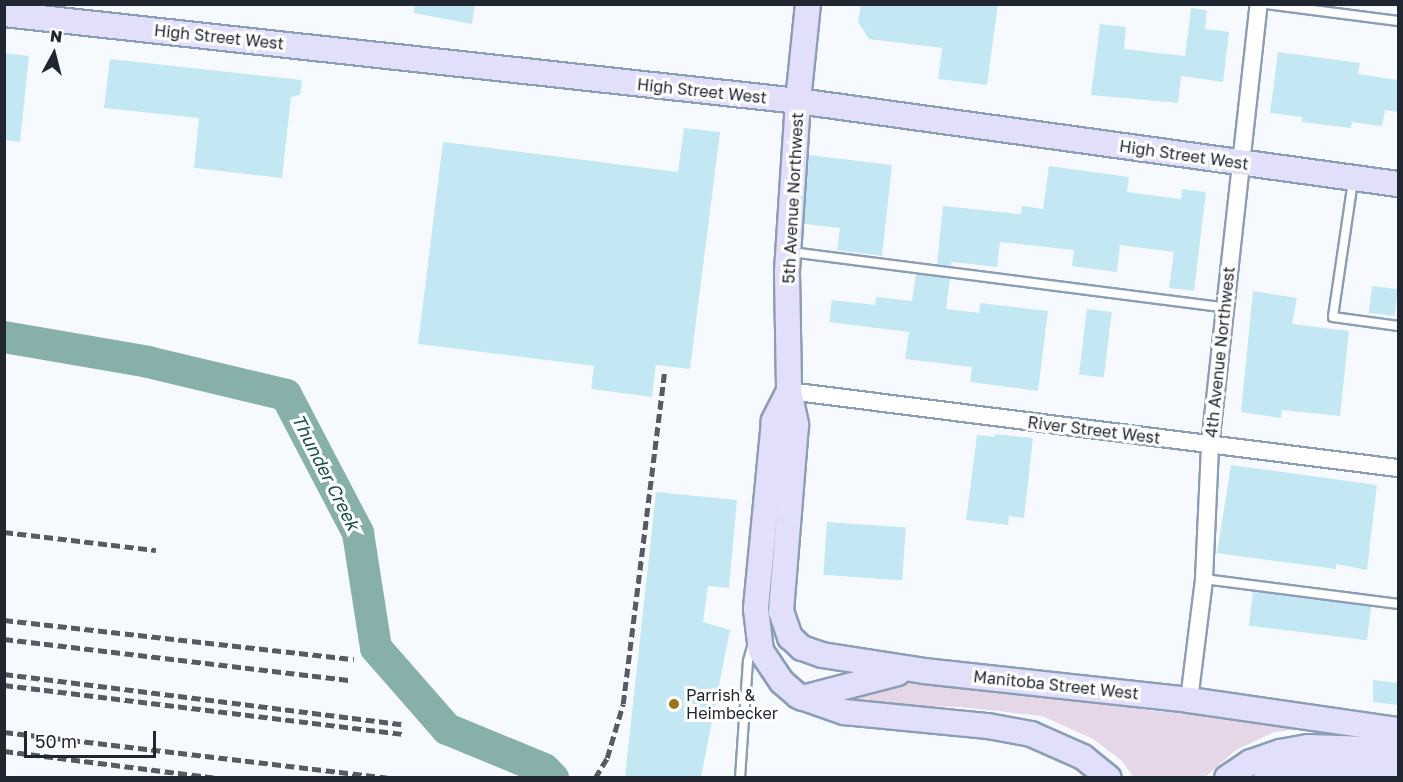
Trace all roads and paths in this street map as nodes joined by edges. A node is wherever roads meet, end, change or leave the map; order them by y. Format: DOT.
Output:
graph roads {
  1 [pos="808,4"];
  2 [pos="1259,4"];
  3 [pos="1266,4"];
  4 [pos="4,14"];
  5 [pos="1398,21"];
  6 [pos="798,101"];
  7 [pos="1240,163"];
  8 [pos="1353,178"];
  9 [pos="1398,184"];
  10 [pos="790,252"];
  11 [pos="1226,308"];
  12 [pos="1398,326"];
  13 [pos="789,391"];
  14 [pos="1210,445"];
  15 [pos="1398,468"];
  16 [pos="1204,579"];
  17 [pos="1398,604"];
  18 [pos="757,631"];
  19 [pos="924,671"];
  20 [pos="802,698"];
  21 [pos="1189,700"];
  22 [pos="1398,730"];
  23 [pos="1398,750"];
  24 [pos="1398,769"];
  25 [pos="740,777"];
  26 [pos="1109,777"];
  27 [pos="1227,777"];
  28 [pos="1266,777"];
  1 -- 6 [label="main road, 5th Avenue Northwest"];
  2 -- 7 [label="street, 4th Avenue Northwest"];
  3 -- 5 [label="lane"];
  4 -- 6 [label="main road, High Street West"];
  6 -- 7 [label="main road, High Street West"];
  6 -- 10 [label="main road, 5th Avenue Northwest"];
  7 -- 8 [label="main road, High Street West"];
  7 -- 11 [label="street, 4th Avenue Northwest"];
  8 -- 9 [label="main road, High Street West"];
  8 -- 12 [label="lane"];
  10 -- 11 [label="lane"];
  10 -- 13 [label="main road, 5th Avenue Northwest"];
  11 -- 14 [label="street, 4th Avenue Northwest"];
  13 -- 14 [label="street, River Street West"];
  13 -- 18 [label="main road, 5th Avenue Northwest"];
  13 -- 19 [label="main road, 5th Avenue Northwest"];
  14 -- 15 [label="street, River Street West"];
  14 -- 16 [label="street, 4th Avenue Northwest"];
  16 -- 17 [label="lane"];
  16 -- 21 [label="street, 4th Avenue Northwest"];
  18 -- 20 [label="main road, 5th Avenue Northwest"];
  18 -- 25 [label="lane"];
  19 -- 20 [label="main road"];
  19 -- 21 [label="main road, Manitoba Street West"];
  20 -- 26 [label="main road"];
  21 -- 22 [label="main road, Manitoba Street West"];
  23 -- 27 [label="main road"];
  24 -- 28 [label="main road"];
}
